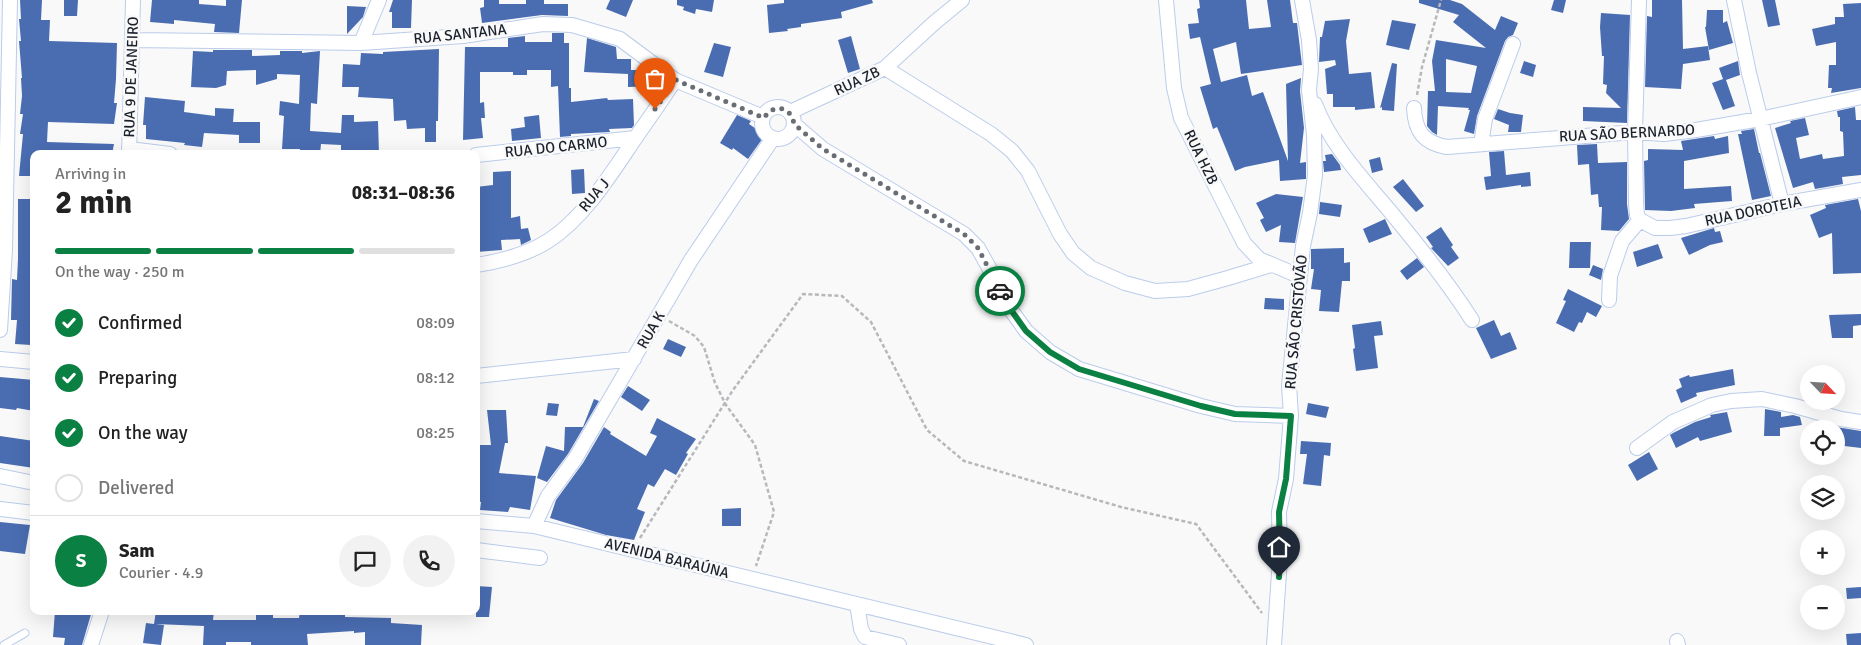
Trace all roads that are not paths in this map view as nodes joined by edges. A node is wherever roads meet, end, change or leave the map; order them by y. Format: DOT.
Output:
graph roads {
  1 [pos="10,0"];
  2 [pos="133,0"];
  3 [pos="379,0"];
  4 [pos="962,0"];
  5 [pos="1166,0"];
  6 [pos="1302,0"];
  7 [pos="1639,0"];
  8 [pos="1734,0"];
  9 [pos="133,40"];
  10 [pos="361,43"];
  11 [pos="1513,44"];
  12 [pos="885,68"];
  13 [pos="676,80"];
  14 [pos="1309,90"];
  15 [pos="1861,97"];
  16 [pos="1414,108"];
  17 [pos="764,118"];
  18 [pos="792,118"];
  19 [pos="1760,119"];
  20 [pos="1635,132"];
  21 [pos="635,138"];
  22 [pos="773,138"];
  23 [pos="1481,144"];
  24 [pos="129,150"];
  25 [pos="480,155"];
  26 [pos="1861,190"];
  27 [pos="1782,204"];
  28 [pos="1643,222"];
  29 [pos="480,264"];
  30 [pos="1271,265"];
  31 [pos="1300,276"];
  32 [pos="1609,300"];
  33 [pos="1472,320"];
  34 [pos="0,330"];
  35 [pos="0,359"];
  36 [pos="634,359"];
  37 [pos="30,362"];
  38 [pos="480,376"];
  39 [pos="1291,416"];
  40 [pos="1861,422"];
  41 [pos="1637,448"];
  42 [pos="0,476"];
  43 [pos="30,482"];
  44 [pos="0,509"];
  45 [pos="30,513"];
  46 [pos="480,521"];
  47 [pos="534,526"];
  48 [pos="480,550"];
  49 [pos="540,558"];
  50 [pos="857,604"];
  51 [pos="101,615"];
  52 [pos="861,629"];
  53 [pos="24,632"];
  54 [pos="96,644"];
  55 [pos="4,645"];
  56 [pos="862,645"];
  57 [pos="899,645"];
  58 [pos="1026,645"];
  59 [pos="1274,645"];
  1 -- 34 [label="street"];
  2 -- 9 [label="street, RUA 9 DE JANEIRO"];
  3 -- 10 [label="street"];
  4 -- 12 [label="street, RUA ZB"];
  5 -- 30 [label="street, RUA HZB"];
  6 -- 14 [label="street, RUA SÃO CRISTÓVÃO"];
  7 -- 20 [label="street"];
  8 -- 19 [label="street"];
  9 -- 10 [label="street, RUA SANTANA"];
  9 -- 24 [label="street, RUA 9 DE JANEIRO"];
  10 -- 13 [label="street, RUA SANTANA"];
  11 -- 23 [label="street"];
  12 -- 18 [label="street, RUA ZB"];
  12 -- 30 [label="street"];
  13 -- 17 [label="street, RUA SANTANA"];
  13 -- 21 [label="street, RUA J"];
  14 -- 31 [label="street, RUA SÃO CRISTÓVÃO"];
  14 -- 33 [label="street"];
  15 -- 19 [label="street, RUA SÃO BERNARDO"];
  16 -- 23 [label="street, RUA SÃO BERNARDO"];
  17 -- 18 [label="street"];
  17 -- 22 [label="street"];
  18 -- 22 [label="street"];
  18 -- 39 [label="street"];
  19 -- 20 [label="street, RUA SÃO BERNARDO"];
  19 -- 27 [label="street"];
  20 -- 23 [label="street, RUA SÃO BERNARDO"];
  20 -- 28 [label="street"];
  21 -- 25 [label="street, RUA DO CARMO"];
  21 -- 29 [label="street, RUA J"];
  22 -- 36 [label="street, RUA K"];
  26 -- 27 [label="street, RUA DOROTEIA"];
  27 -- 28 [label="street, RUA DOROTEIA"];
  28 -- 32 [label="street"];
  30 -- 31 [label="street, RUA HZB"];
  31 -- 39 [label="street, RUA SÃO CRISTÓVÃO"];
  35 -- 37 [label="street"];
  36 -- 38 [label="street"];
  36 -- 47 [label="street, RUA K"];
  39 -- 59 [label="street, RUA SÃO CRISTÓVÃO"];
  40 -- 41 [label="street"];
  42 -- 43 [label="street"];
  44 -- 45 [label="street"];
  46 -- 47 [label="street, AVENIDA BARAÚNA"];
  47 -- 50 [label="street, AVENIDA BARAÚNA"];
  48 -- 49 [label="street"];
  50 -- 52 [label="street"];
  50 -- 58 [label="street, AVENIDA BARAÚNA"];
  51 -- 54 [label="street"];
  52 -- 56 [label="street"];
  52 -- 57 [label="street"];
  53 -- 55 [label="lane"];
}
